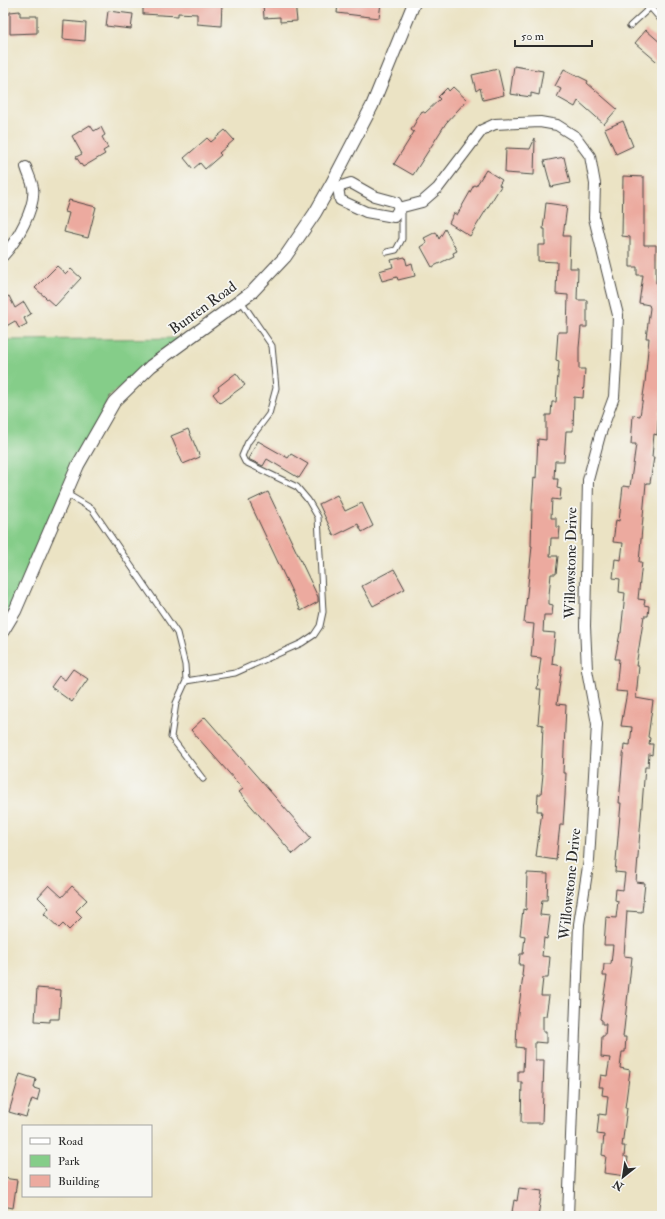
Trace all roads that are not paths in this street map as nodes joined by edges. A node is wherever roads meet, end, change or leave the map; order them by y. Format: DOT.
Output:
graph roads {
  1 [pos="414,3"];
  2 [pos="655,3"];
  3 [pos="650,7"];
  4 [pos="662,21"];
  5 [pos="630,26"];
  6 [pos="26,167"];
  7 [pos="335,185"];
  8 [pos="379,198"];
  9 [pos="401,208"];
  10 [pos="375,214"];
  11 [pos="387,252"];
  12 [pos="3,256"];
  13 [pos="241,301"];
  14 [pos="66,493"];
  15 [pos="3,631"];
  16 [pos="186,681"];
  17 [pos="203,779"];
  18 [pos="568,1216"];
  1 -- 7 [label="street, Bunten Road"];
  2 -- 3 [label="lane"];
  3 -- 4 [label="lane"];
  3 -- 5 [label="lane"];
  6 -- 12 [label="street"];
  7 -- 8 [label="street"];
  7 -- 10 [label="street, Willowstone Drive"];
  7 -- 13 [label="street, Bunten Road"];
  8 -- 9 [label="street"];
  8 -- 10 [label="street"];
  9 -- 10 [label="street, Willowstone Drive"];
  9 -- 11 [label="lane"];
  9 -- 18 [label="street, Willowstone Drive"];
  13 -- 14 [label="street, Bunten Road"];
  13 -- 16 [label="lane"];
  14 -- 15 [label="street, Bunten Road"];
  14 -- 16 [label="lane"];
  16 -- 17 [label="lane"];
}
